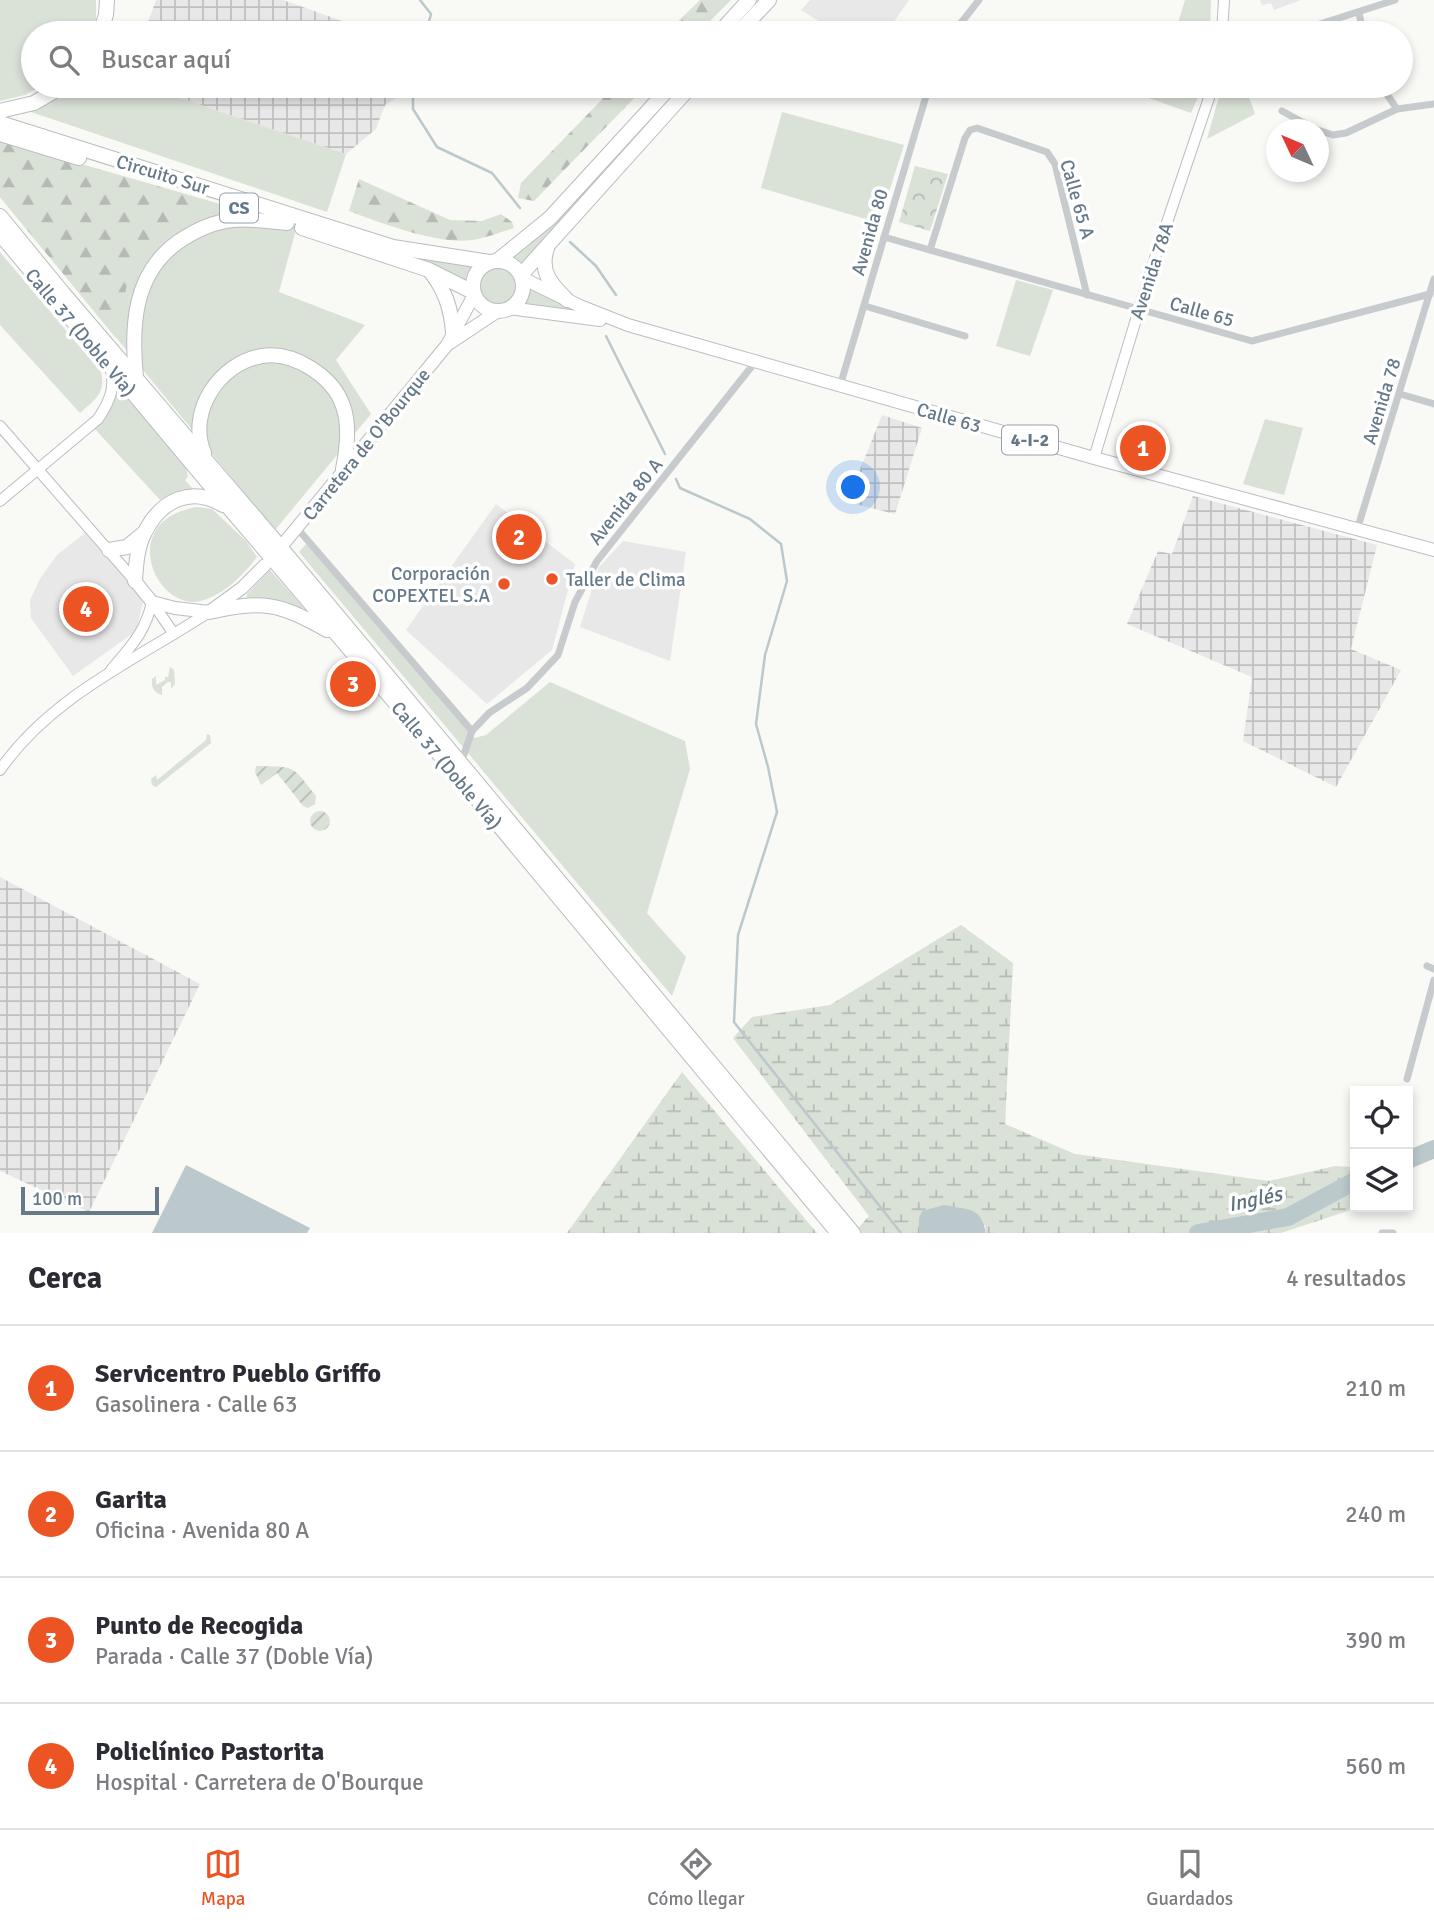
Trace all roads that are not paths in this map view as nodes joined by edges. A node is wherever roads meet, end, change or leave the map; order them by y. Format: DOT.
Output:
graph roads {
  1 [pos="107,0"];
  2 [pos="749,0"];
  3 [pos="769,0"];
  4 [pos="979,0"];
  5 [pos="1224,0"];
  6 [pos="1395,0"];
  7 [pos="1359,13"];
  8 [pos="104,21"];
  9 [pos="730,21"];
  10 [pos="749,21"];
  11 [pos="962,21"];
  12 [pos="1223,21"];
  13 [pos="1332,21"];
  14 [pos="1361,21"];
  15 [pos="42,98"];
  16 [pos="660,98"];
  17 [pos="680,98"];
  18 [pos="925,98"];
  19 [pos="1209,98"];
  20 [pos="1389,98"];
  21 [pos="1434,104"];
  22 [pos="1397,109"];
  23 [pos="1282,110"];
  24 [pos="0,111"];
  25 [pos="1298,119"];
  26 [pos="0,123"];
  27 [pos="0,134"];
  28 [pos="1329,134"];
  29 [pos="0,216"];
  30 [pos="287,223"];
  31 [pos="0,234"];
  32 [pos="884,237"];
  33 [pos="523,241"];
  34 [pos="549,244"];
  35 [pos="930,250"];
  36 [pos="435,255"];
  37 [pos="493,261"];
  38 [pos="429,270"];
  39 [pos="521,276"];
  40 [pos="1434,279"];
  41 [pos="474,294"];
  42 [pos="1430,294"];
  43 [pos="1087,295"];
  44 [pos="567,300"];
  45 [pos="865,306"];
  46 [pos="1139,309"];
  47 [pos="504,310"];
  48 [pos="628,325"];
  49 [pos="965,336"];
  50 [pos="450,339"];
  51 [pos="756,361"];
  52 [pos="110,366"];
  53 [pos="136,378"];
  54 [pos="840,386"];
  55 [pos="1400,394"];
  56 [pos="1434,404"];
  57 [pos="0,426"];
  58 [pos="1094,458"];
  59 [pos="209,463"];
  60 [pos="37,469"];
  61 [pos="343,469"];
  62 [pos="0,501"];
  63 [pos="230,509"];
  64 [pos="297,528"];
  65 [pos="1356,530"];
  66 [pos="144,533"];
  67 [pos="285,542"];
  68 [pos="1434,549"];
  69 [pos="109,550"];
  70 [pos="265,565"];
  71 [pos="135,581"];
  72 [pos="152,602"];
  73 [pos="209,612"];
  74 [pos="174,634"];
  75 [pos="336,635"];
  76 [pos="104,677"];
  77 [pos="472,731"];
  78 [pos="461,764"];
  79 [pos="0,770"];
  80 [pos="1434,980"];
  81 [pos="1407,1079"];
  82 [pos="846,1231"];
  83 [pos="1382,1233"];
  84 [pos="1393,1233"];
  1 -- 8 [label="highway"];
  2 -- 9 [label="highway"];
  3 -- 10 [label="highway"];
  4 -- 11 [label="street"];
  5 -- 12 [label="street"];
  6 -- 7 [label="street"];
  7 -- 13 [label="street"];
  7 -- 14 [label="street"];
  15 -- 24 [label="highway"];
  16 -- 33 [label="highway"];
  17 -- 34 [label="highway"];
  18 -- 32 [label="street, Avenida 80"];
  19 -- 46 [label="street, Avenida 78A"];
  20 -- 22 [label="street"];
  21 -- 22 [label="street"];
  22 -- 28 [label="street"];
  23 -- 25 [label="street"];
  26 -- 36 [label="highway, Circuito Sur / CS"];
  27 -- 30 [label="highway, Circuito Sur / CS"];
  29 -- 53 [label="highway, Calle 37 (Doble Vía)"];
  30 -- 38 [label="highway, Circuito Sur / CS"];
  30 -- 53 [label="highway"];
  31 -- 52 [label="highway, Calle 37 (Doble Vía)"];
  32 -- 35 [label="street, Calle 65"];
  32 -- 45 [label="street, Avenida 80"];
  33 -- 36 [label="highway"];
  33 -- 37 [label="highway"];
  34 -- 39 [label="highway"];
  34 -- 44 [label="highway"];
  35 -- 43 [label="street, Calle 65"];
  35 -- 43 [label="street, Calle 65 A"];
  36 -- 37 [label="highway, Circuito Sur / CS"];
  37 -- 39 [label="highway, CS"];
  37 -- 41 [label="highway"];
  38 -- 41 [label="highway, Circuito Sur / CS"];
  38 -- 50 [label="highway"];
  39 -- 44 [label="main road, Calle 63 / 4-I-2"];
  39 -- 47 [label="highway"];
  40 -- 42 [label="street, Avenida 78"];
  41 -- 47 [label="highway, CS"];
  41 -- 50 [label="main road, Carretera de O'Bourque"];
  42 -- 46 [label="street, Calle 65"];
  42 -- 55 [label="street, Avenida 78"];
  43 -- 46 [label="street, Calle 65"];
  44 -- 48 [label="main road, Calle 63 / 4-I-2"];
  45 -- 49 [label="street"];
  45 -- 54 [label="street, Avenida 80"];
  46 -- 58 [label="street, Avenida 78A"];
  47 -- 48 [label="main road, Calle 63 / 4-I-2"];
  47 -- 50 [label="main road, Carretera de O'Bourque"];
  48 -- 51 [label="main road, Calle 63 / 4-I-2"];
  50 -- 61 [label="main road, Carretera de O'Bourque"];
  51 -- 54 [label="main road, Calle 63 / 4-I-2"];
  51 -- 77 [label="street, Avenida 80 A"];
  52 -- 60 [label="street"];
  52 -- 63 [label="highway, Calle 37 (Doble Vía)"];
  53 -- 59 [label="highway, Calle 37 (Doble Vía)"];
  54 -- 58 [label="main road, Calle 63 / 4-I-2"];
  55 -- 56 [label="street"];
  55 -- 65 [label="street, Avenida 78"];
  57 -- 60 [label="street"];
  58 -- 65 [label="main road, Calle 63 / 4-I-2"];
  59 -- 61 [label="highway"];
  59 -- 78 [label="highway, Calle 37 (Doble Vía)"];
  60 -- 62 [label="street"];
  60 -- 69 [label="street"];
  61 -- 64 [label="main road, Carretera de O'Bourque"];
  63 -- 66 [label="highway"];
  63 -- 75 [label="highway, Calle 37 (Doble Vía)"];
  64 -- 67 [label="main road, Carretera de O'Bourque"];
  64 -- 77 [label="street"];
  65 -- 68 [label="main road, Calle 63 / 4-I-2"];
  66 -- 69 [label="highway"];
  66 -- 71 [label="highway"];
  69 -- 71 [label="street"];
  70 -- 73 [label="main road"];
  71 -- 72 [label="main road"];
  72 -- 73 [label="main road"];
  72 -- 74 [label="street"];
  72 -- 76 [label="street"];
  73 -- 74 [label="street"];
  73 -- 75 [label="highway"];
  74 -- 76 [label="street"];
  75 -- 82 [label="highway, Calle 37 (Doble Vía)"];
  76 -- 79 [label="street"];
  77 -- 78 [label="street, Avenida 80 A"];
  78 -- 82 [label="highway, Calle 37 (Doble Vía)"];
  80 -- 81 [label="street"];
  83 -- 84 [label="street"];
}
